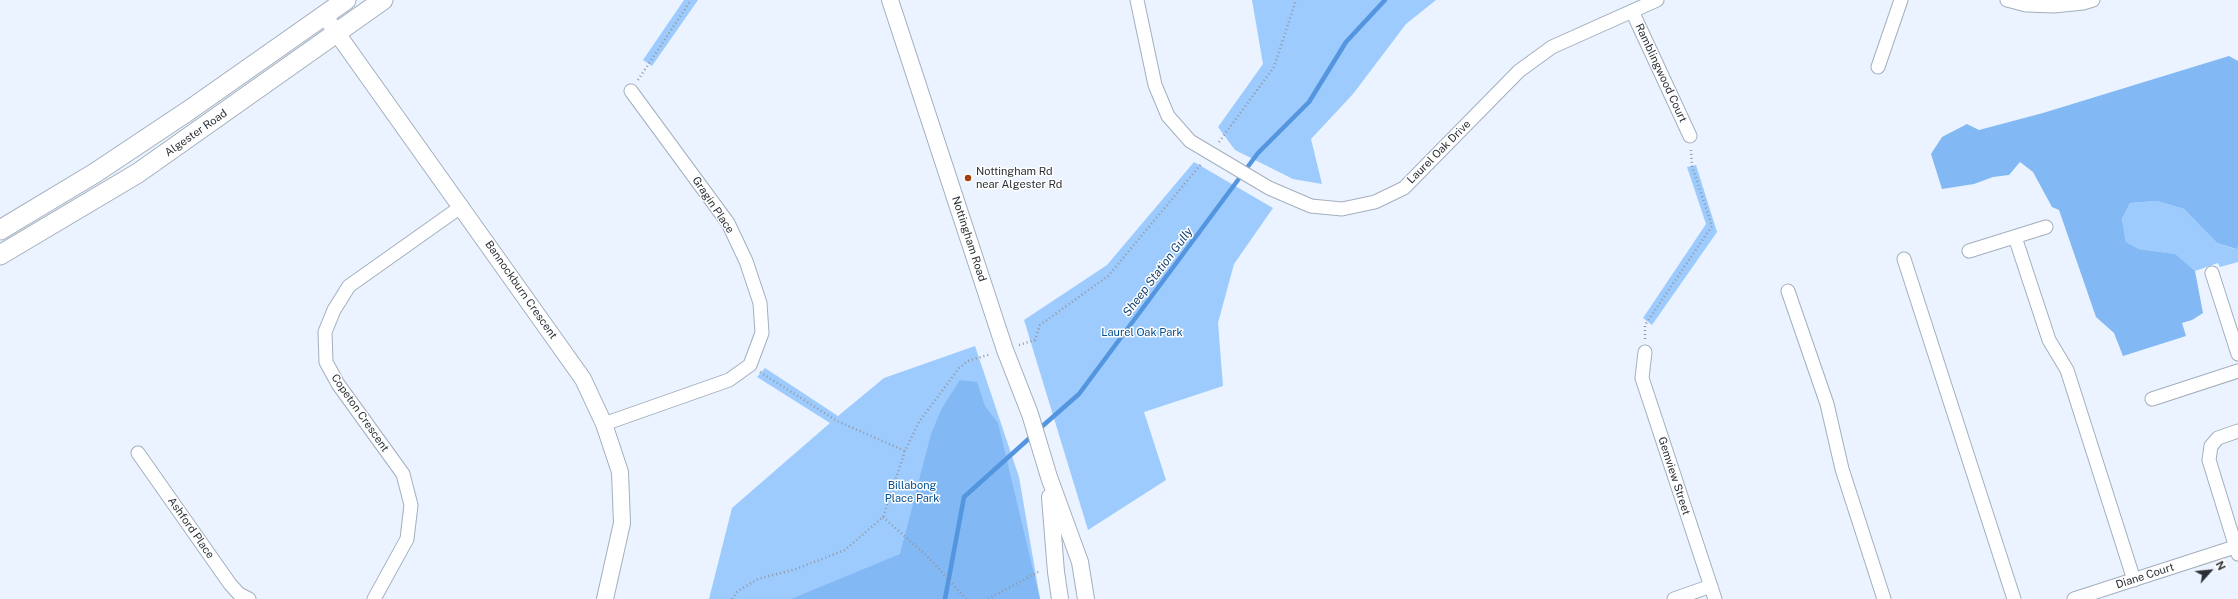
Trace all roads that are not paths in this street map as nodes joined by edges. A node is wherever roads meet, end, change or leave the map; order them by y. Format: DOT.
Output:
graph roads {
  1 [pos="346,0"];
  2 [pos="383,0"];
  3 [pos="890,0"];
  4 [pos="1137,0"];
  5 [pos="1657,0"];
  6 [pos="1901,0"];
  7 [pos="2007,0"];
  8 [pos="2093,0"];
  9 [pos="1632,11"];
  10 [pos="324,15"];
  11 [pos="337,33"];
  12 [pos="1878,67"];
  13 [pos="631,91"];
  14 [pos="1690,136"];
  15 [pos="462,206"];
  16 [pos="2046,227"];
  17 [pos="0,230"];
  18 [pos="2015,237"];
  19 [pos="1969,251"];
  20 [pos="0,255"];
  21 [pos="1904,259"];
  22 [pos="2212,273"];
  23 [pos="1788,291"];
  24 [pos="1645,352"];
  25 [pos="2238,354"];
  26 [pos="2238,371"];
  27 [pos="2152,399"];
  28 [pos="604,424"];
  29 [pos="2238,431"];
  30 [pos="138,453"];
  31 [pos="1049,477"];
  32 [pos="2237,549"];
  33 [pos="2134,580"];
  34 [pos="1711,586"];
  35 [pos="249,599"];
  36 [pos="374,599"];
  37 [pos="605,599"];
  38 [pos="1060,599"];
  39 [pos="1086,599"];
  40 [pos="1674,599"];
  41 [pos="1715,599"];
  42 [pos="1884,599"];
  43 [pos="2014,599"];
  44 [pos="2074,599"];
  1 -- 10 [label="main road, Algester Road"];
  2 -- 11 [label="main road, Algester Road"];
  3 -- 31 [label="street, Nottingham Road"];
  4 -- 9 [label="street, Laurel Oak Drive"];
  5 -- 9 [label="street, Laurel Oak Drive"];
  6 -- 12 [label="street"];
  7 -- 8 [label="street"];
  9 -- 14 [label="street, Ramblingwood Court"];
  10 -- 11 [label="street, Bannockburn Crescent"];
  10 -- 17 [label="main road, Algester Road"];
  11 -- 15 [label="street, Bannockburn Crescent"];
  11 -- 20 [label="main road, Algester Road"];
  13 -- 28 [label="street, Gragin Place"];
  15 -- 28 [label="street, Bannockburn Crescent"];
  15 -- 36 [label="street, Copeton Crescent"];
  16 -- 18 [label="street"];
  18 -- 19 [label="street"];
  18 -- 33 [label="street"];
  21 -- 43 [label="street"];
  22 -- 25 [label="street"];
  23 -- 42 [label="street"];
  24 -- 34 [label="street, Gemview Street"];
  26 -- 27 [label="street"];
  28 -- 37 [label="street, Bannockburn Crescent"];
  29 -- 32 [label="street"];
  30 -- 35 [label="street, Ashford Place"];
  31 -- 38 [label="street, Nottingham Road"];
  31 -- 39 [label="street, Nottingham Road"];
  32 -- 33 [label="street, Diane Court"];
  33 -- 44 [label="street, Diane Court"];
  34 -- 40 [label="street"];
  34 -- 41 [label="street, Gemview Street"];
}
